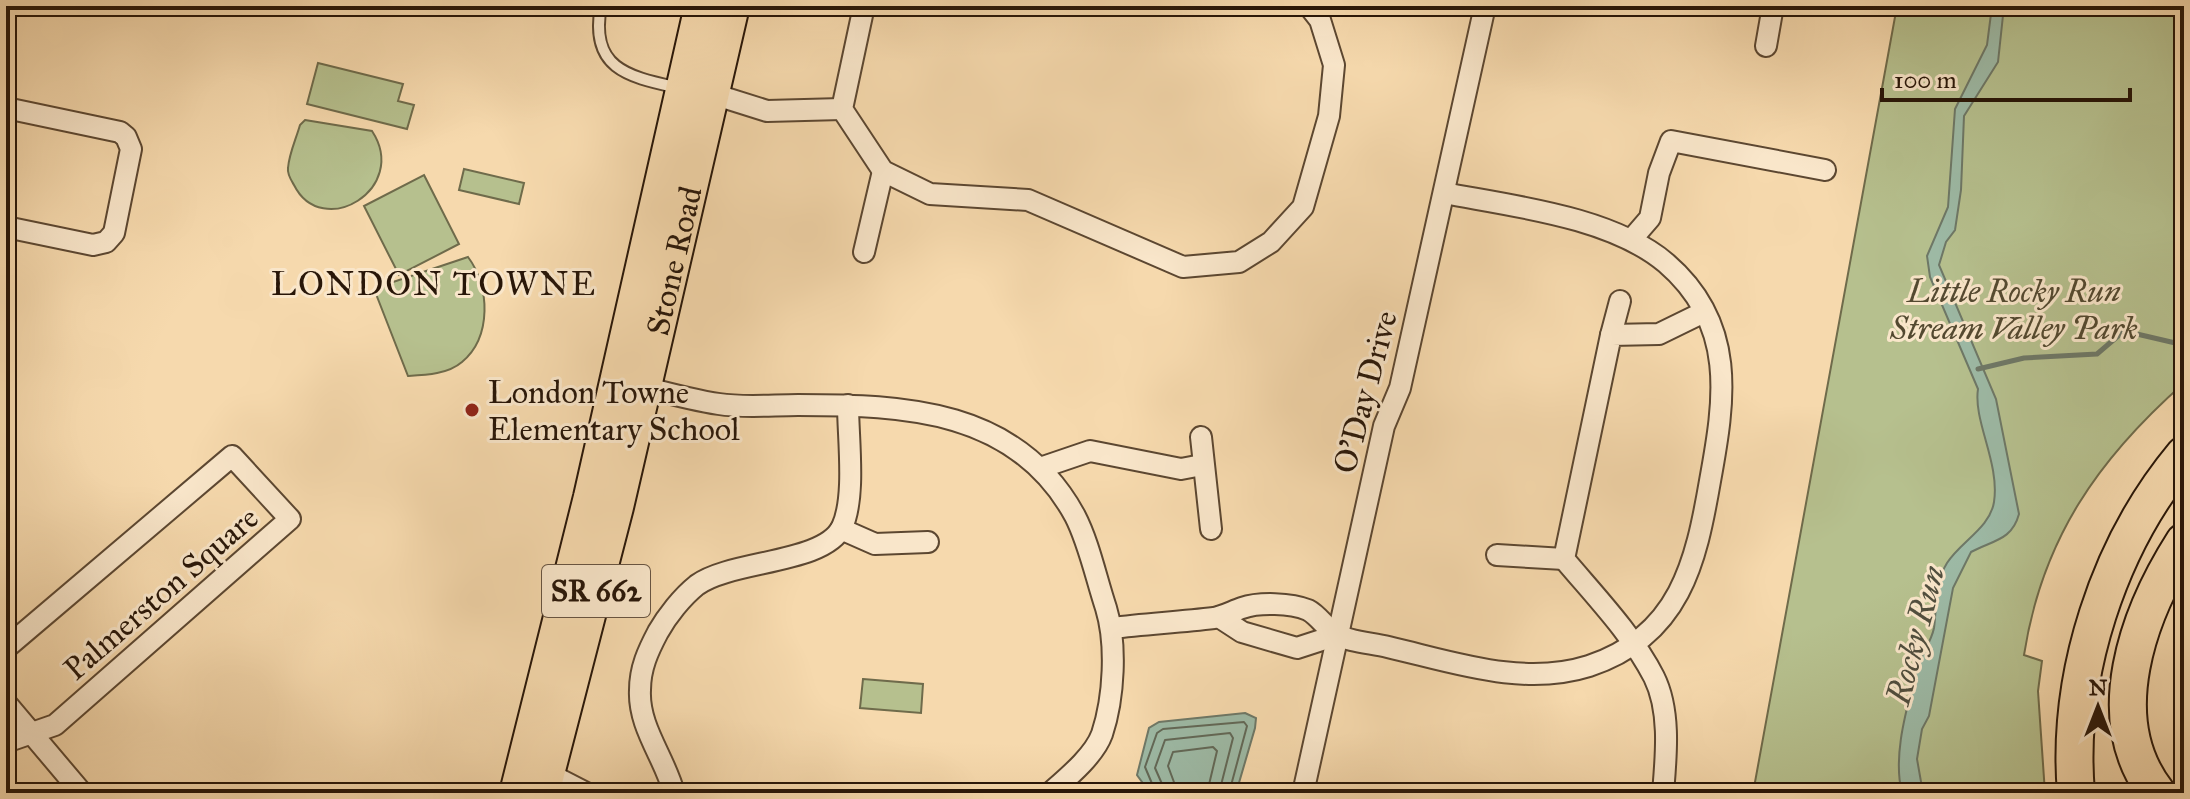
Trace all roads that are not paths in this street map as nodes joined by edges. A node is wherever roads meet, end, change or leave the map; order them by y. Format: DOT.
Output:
graph roads {
  1 [pos="601,6"];
  2 [pos="701,6"];
  3 [pos="733,6"];
  4 [pos="864,6"];
  5 [pos="1309,6"];
  6 [pos="1485,6"];
  7 [pos="1773,6"];
  8 [pos="1766,46"];
  9 [pos="681,89"];
  10 [pos="713,94"];
  11 [pos="6,108"];
  12 [pos="842,109"];
  13 [pos="1825,170"];
  14 [pos="883,171"];
  15 [pos="1444,193"];
  16 [pos="6,227"];
  17 [pos="1631,240"];
  18 [pos="864,252"];
  19 [pos="1620,301"];
  20 [pos="1704,312"];
  21 [pos="1611,335"];
  22 [pos="631,383"];
  23 [pos="848,405"];
  24 [pos="1201,437"];
  25 [pos="2184,455"];
  26 [pos="1202,465"];
  27 [pos="1040,468"];
  28 [pos="841,529"];
  29 [pos="1211,529"];
  30 [pos="928,542"];
  31 [pos="2184,542"];
  32 [pos="1497,555"];
  33 [pos="1564,559"];
  34 [pos="1219,617"];
  35 [pos="1112,628"];
  36 [pos="1337,635"];
  37 [pos="1631,644"];
  38 [pos="6,648"];
  39 [pos="6,703"];
  40 [pos="30,731"];
  41 [pos="6,742"];
  42 [pos="546,783"];
  43 [pos="82,793"];
  44 [pos="516,793"];
  45 [pos="586,793"];
  46 [pos="674,793"];
  47 [pos="1050,793"];
  48 [pos="1303,793"];
  49 [pos="1663,793"];
  50 [pos="2076,793"];
  51 [pos="2157,793"];
  1 -- 9 [label="lane"];
  2 -- 9 [label="main road, Stone Road / SR 662"];
  3 -- 10 [label="main road, Stone Road / SR 662"];
  4 -- 12 [label="street"];
  5 -- 14 [label="street"];
  6 -- 15 [label="street, O'Day Drive"];
  7 -- 8 [label="street"];
  9 -- 22 [label="main road, Stone Road / SR 662"];
  10 -- 12 [label="street"];
  10 -- 22 [label="main road, Stone Road / SR 662"];
  11 -- 16 [label="street"];
  12 -- 14 [label="street"];
  13 -- 17 [label="street"];
  14 -- 18 [label="street"];
  15 -- 17 [label="street"];
  15 -- 36 [label="street, O'Day Drive"];
  17 -- 20 [label="street"];
  19 -- 21 [label="street"];
  20 -- 21 [label="street"];
  20 -- 37 [label="street"];
  21 -- 33 [label="street"];
  22 -- 23 [label="street"];
  22 -- 42 [label="main road, Stone Road / SR 662"];
  22 -- 44 [label="main road, Stone Road / SR 662"];
  23 -- 27 [label="street"];
  23 -- 28 [label="street"];
  24 -- 26 [label="street"];
  25 -- 50 [label="highway"];
  26 -- 27 [label="street"];
  26 -- 29 [label="street"];
  27 -- 35 [label="street"];
  28 -- 30 [label="street"];
  28 -- 46 [label="street"];
  31 -- 51 [label="highway"];
  32 -- 33 [label="street"];
  33 -- 37 [label="street"];
  34 -- 35 [label="street"];
  34 -- 36 [label="street"];
  34 -- 36 [label="street"];
  35 -- 47 [label="street"];
  36 -- 37 [label="street"];
  36 -- 48 [label="street, O'Day Drive"];
  37 -- 49 [label="street"];
  38 -- 40 [label="street, Palmerston Square"];
  39 -- 40 [label="street"];
  40 -- 41 [label="street"];
  40 -- 43 [label="street"];
  42 -- 45 [label="street"];
}
